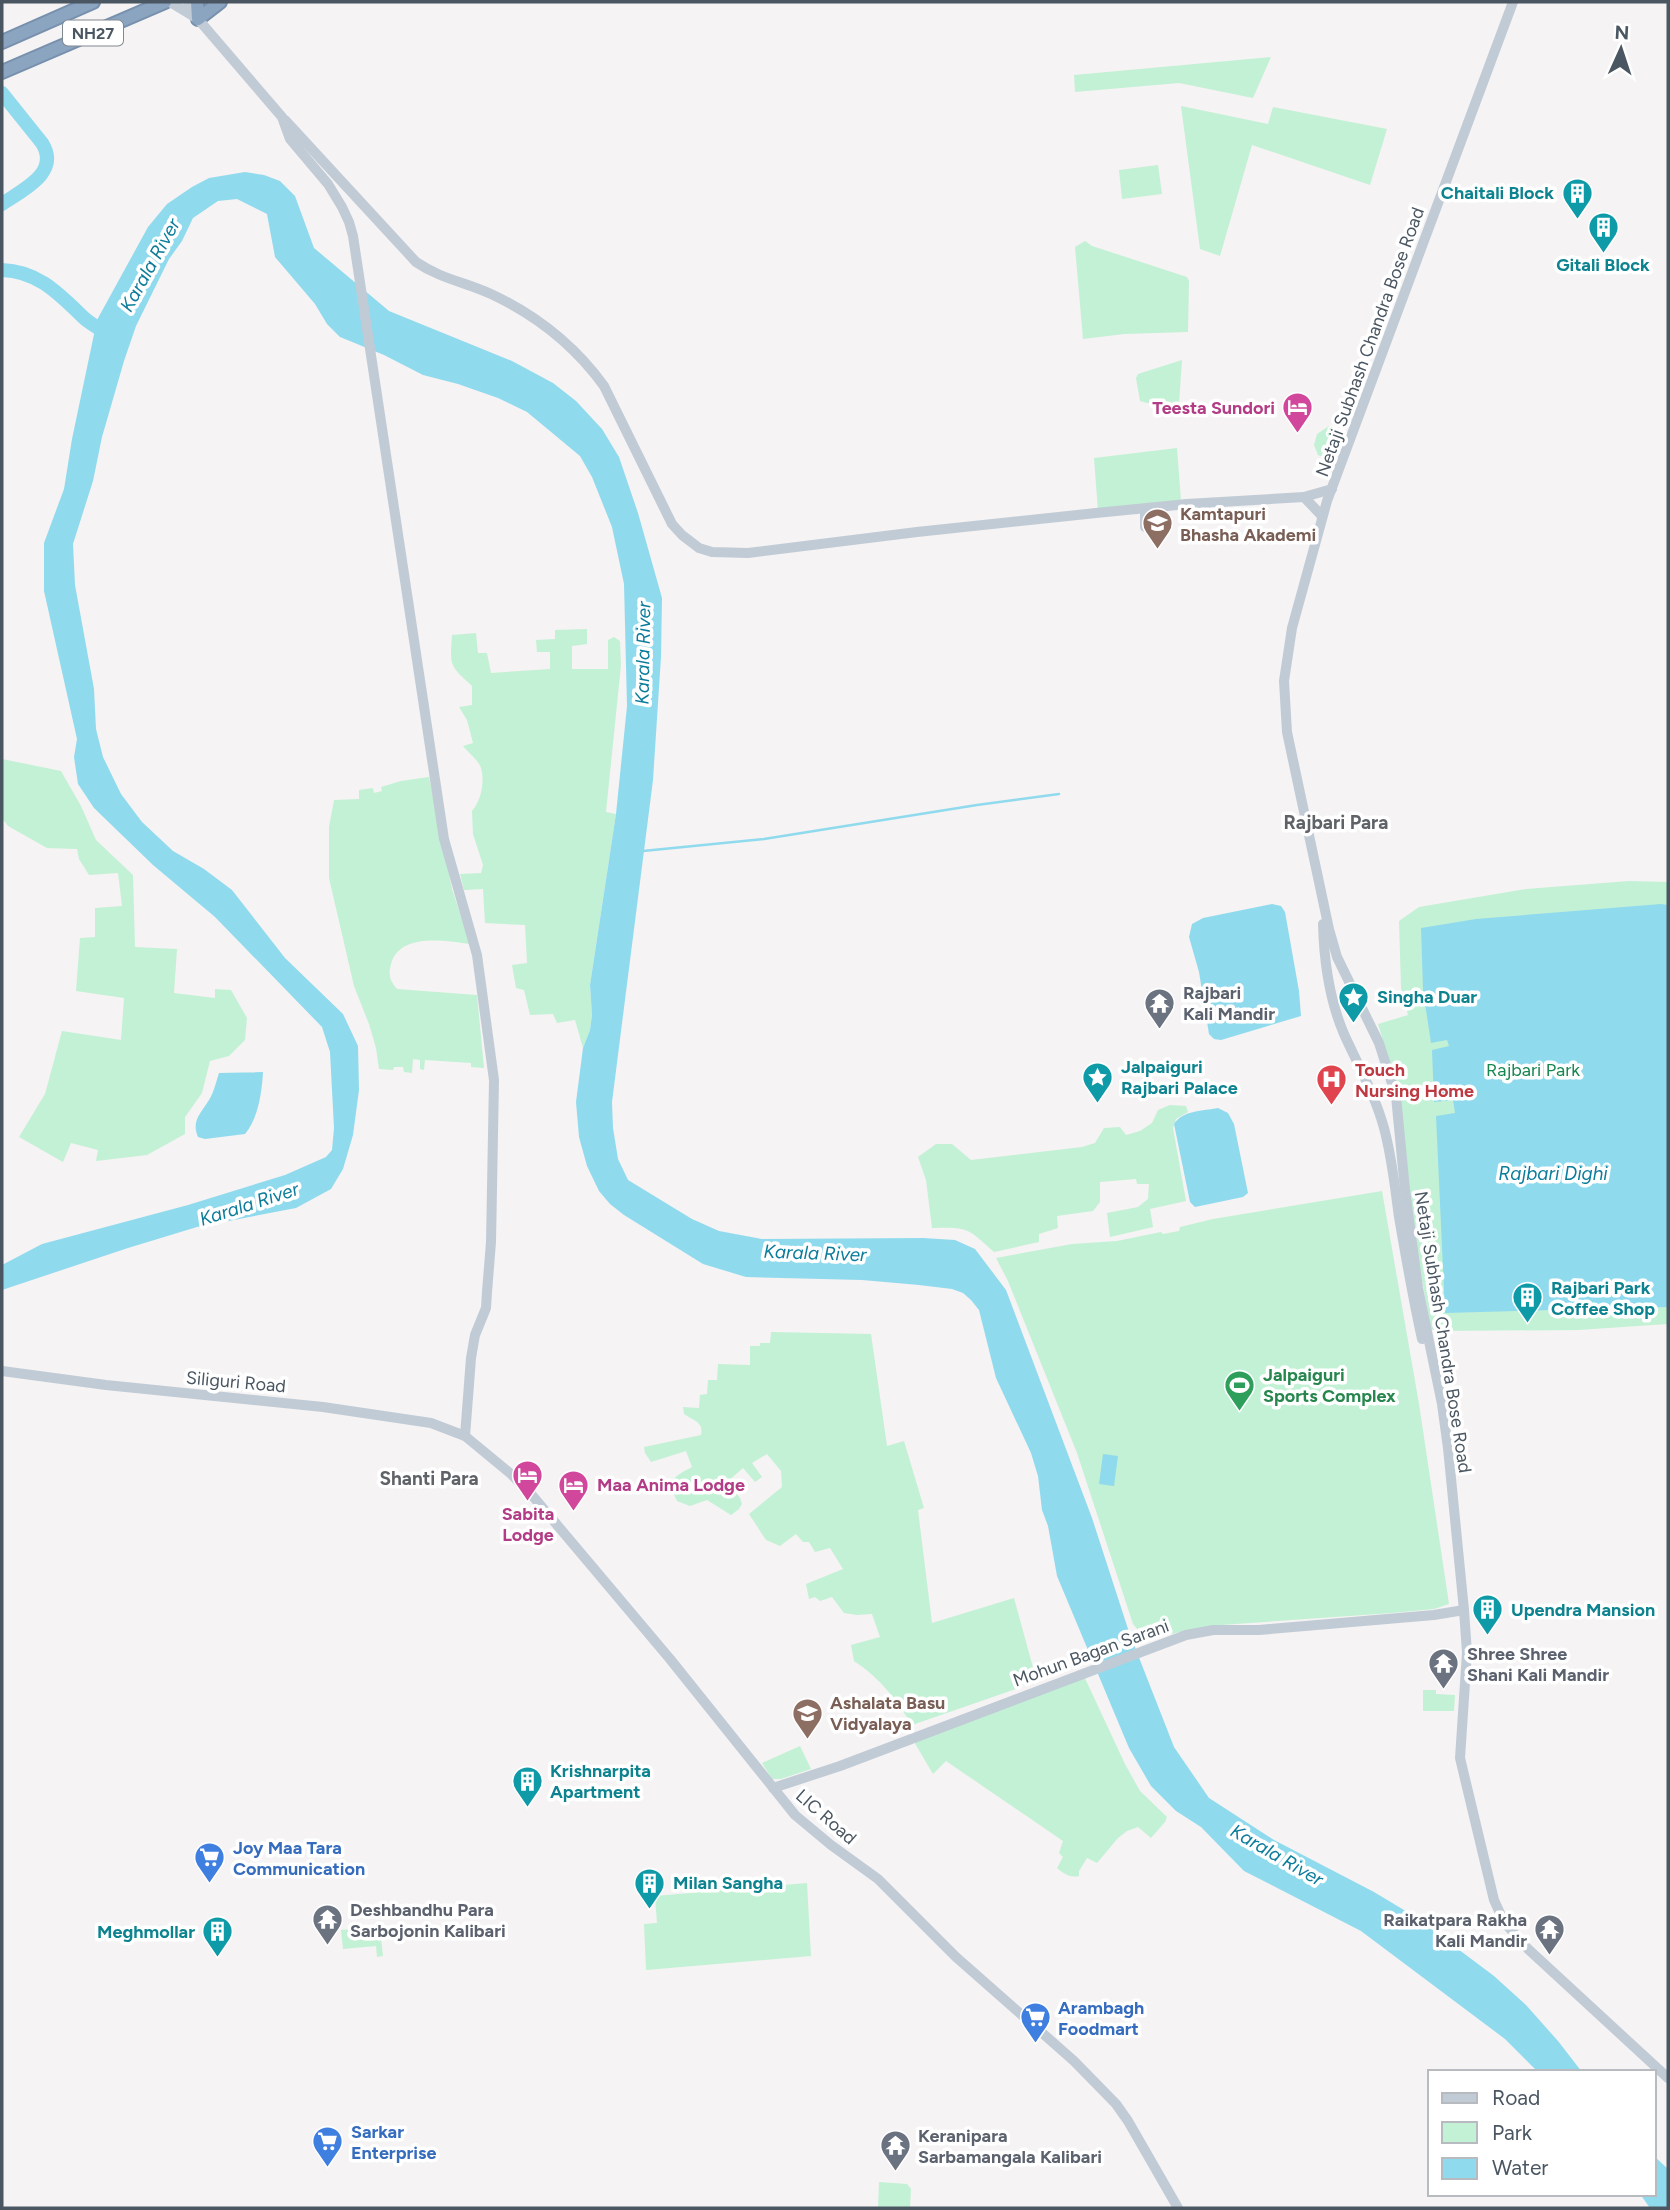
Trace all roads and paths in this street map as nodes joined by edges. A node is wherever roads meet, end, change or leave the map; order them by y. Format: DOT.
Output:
graph roads {
  1 [pos="93,2"];
  2 [pos="167,2"];
  3 [pos="188,2"];
  4 [pos="197,2"];
  5 [pos="220,2"];
  6 [pos="1513,2"];
  7 [pos="198,19"];
  8 [pos="2,42"];
  9 [pos="2,72"];
  10 [pos="282,117"];
  11 [pos="1332,489"];
  12 [pos="1304,496"];
  13 [pos="1145,509"];
  14 [pos="1322,516"];
  15 [pos="1145,527"];
  16 [pos="1323,906"];
  17 [pos="1425,1335"];
  18 [pos="2,1371"];
  19 [pos="465,1436"];
  20 [pos="1462,1613"];
  21 [pos="773,1788"];
  22 [pos="1598,2017"];
  23 [pos="1652,2070"];
  24 [pos="1668,2078"];
  25 [pos="1178,2208"];
  1 -- 8 [label="highway, NH27"];
  2 -- 7 [label="street"];
  2 -- 9 [label="highway, NH27"];
  3 -- 7 [label="street"];
  4 -- 7 [label="highway"];
  5 -- 7 [label="highway"];
  6 -- 11 [label="street, Netaji Subhash Chandra Bose Road"];
  7 -- 10 [label="street"];
  10 -- 13 [label="street"];
  10 -- 19 [label="street"];
  11 -- 12 [label="street"];
  11 -- 14 [label="street, Netaji Subhash Chandra Bose Road"];
  12 -- 13 [label="street"];
  12 -- 14 [label="street"];
  13 -- 15 [label="street"];
  14 -- 16 [label="street, Netaji Subhash Chandra Bose Road"];
  16 -- 17 [label="street, Netaji Subhash Chandra Bose Road"];
  16 -- 17 [label="street, Netaji Subhash Chandra Bose Road"];
  17 -- 20 [label="street, Netaji Subhash Chandra Bose Road"];
  18 -- 19 [label="street, Siliguri Road"];
  19 -- 21 [label="street, LIC Road"];
  20 -- 21 [label="street, Mohun Bagan Sarani"];
  20 -- 22 [label="street, Netaji Subhash Chandra Bose Road"];
  21 -- 25 [label="street, LIC Road"];
  22 -- 23 [label="street, Netaji Subhash Chandra Bose Road"];
  22 -- 24 [label="street, Netaji Subhash Chandra Bose Road"];
}
